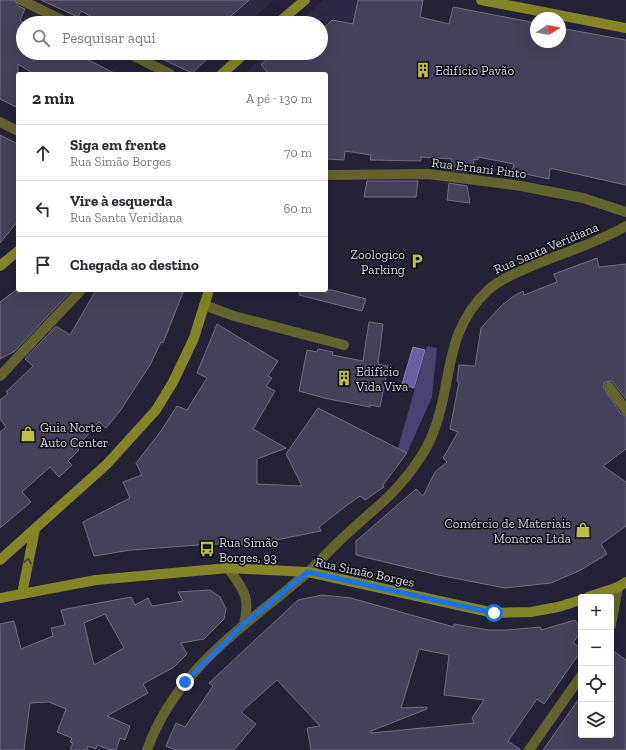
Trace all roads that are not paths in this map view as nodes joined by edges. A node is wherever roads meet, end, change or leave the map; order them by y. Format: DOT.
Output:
graph roads {
  1 [pos="21,0"];
  2 [pos="305,0"];
  3 [pos="481,0"];
  4 [pos="54,16"];
  5 [pos="286,16"];
  6 [pos="626,28"];
  7 [pos="142,60"];
  8 [pos="237,60"];
  9 [pos="166,72"];
  10 [pos="224,72"];
  11 [pos="0,122"];
  12 [pos="16,130"];
  13 [pos="328,175"];
  14 [pos="626,212"];
  15 [pos="626,226"];
  16 [pos="16,253"];
  17 [pos="0,266"];
  18 [pos="79,292"];
  19 [pos="208,292"];
  20 [pos="204,305"];
  21 [pos="344,345"];
  22 [pos="0,376"];
  23 [pos="609,387"];
  24 [pos="626,410"];
  25 [pos="35,529"];
  26 [pos="0,560"];
  27 [pos="228,568"];
  28 [pos="308,572"];
  29 [pos="622,584"];
  30 [pos="22,594"];
  31 [pos="596,594"];
  32 [pos="0,598"];
  33 [pos="578,601"];
  34 [pos="614,614"];
  35 [pos="244,624"];
  36 [pos="578,680"];
  37 [pos="147,750"];
  38 [pos="529,750"];
  1 -- 4 [label="street"];
  2 -- 5 [label="street"];
  3 -- 6 [label="street"];
  7 -- 9 [label="street"];
  8 -- 10 [label="street"];
  11 -- 12 [label="street"];
  13 -- 14 [label="street, Rua Ernani Pinto"];
  15 -- 28 [label="street, Rua Santa Veridiana"];
  16 -- 17 [label="street"];
  18 -- 22 [label="street"];
  19 -- 20 [label="street"];
  20 -- 21 [label="street"];
  20 -- 25 [label="street"];
  23 -- 24 [label="street"];
  25 -- 26 [label="street"];
  30 -- 25 [label="street, one-way"];
  27 -- 28 [label="street, Rua Simão Borges"];
  27 -- 30 [label="street, Rua Simão Borges"];
  27 -- 35 [label="street"];
  28 -- 33 [label="street, Rua Simão Borges"];
  28 -- 35 [label="street, Rua Santa Veridiana"];
  29 -- 31 [label="street"];
  29 -- 34 [label="street"];
  30 -- 32 [label="street, Rua Simão Borges"];
  35 -- 37 [label="street, Rua Santa Veridiana"];
  36 -- 38 [label="street"];
}
